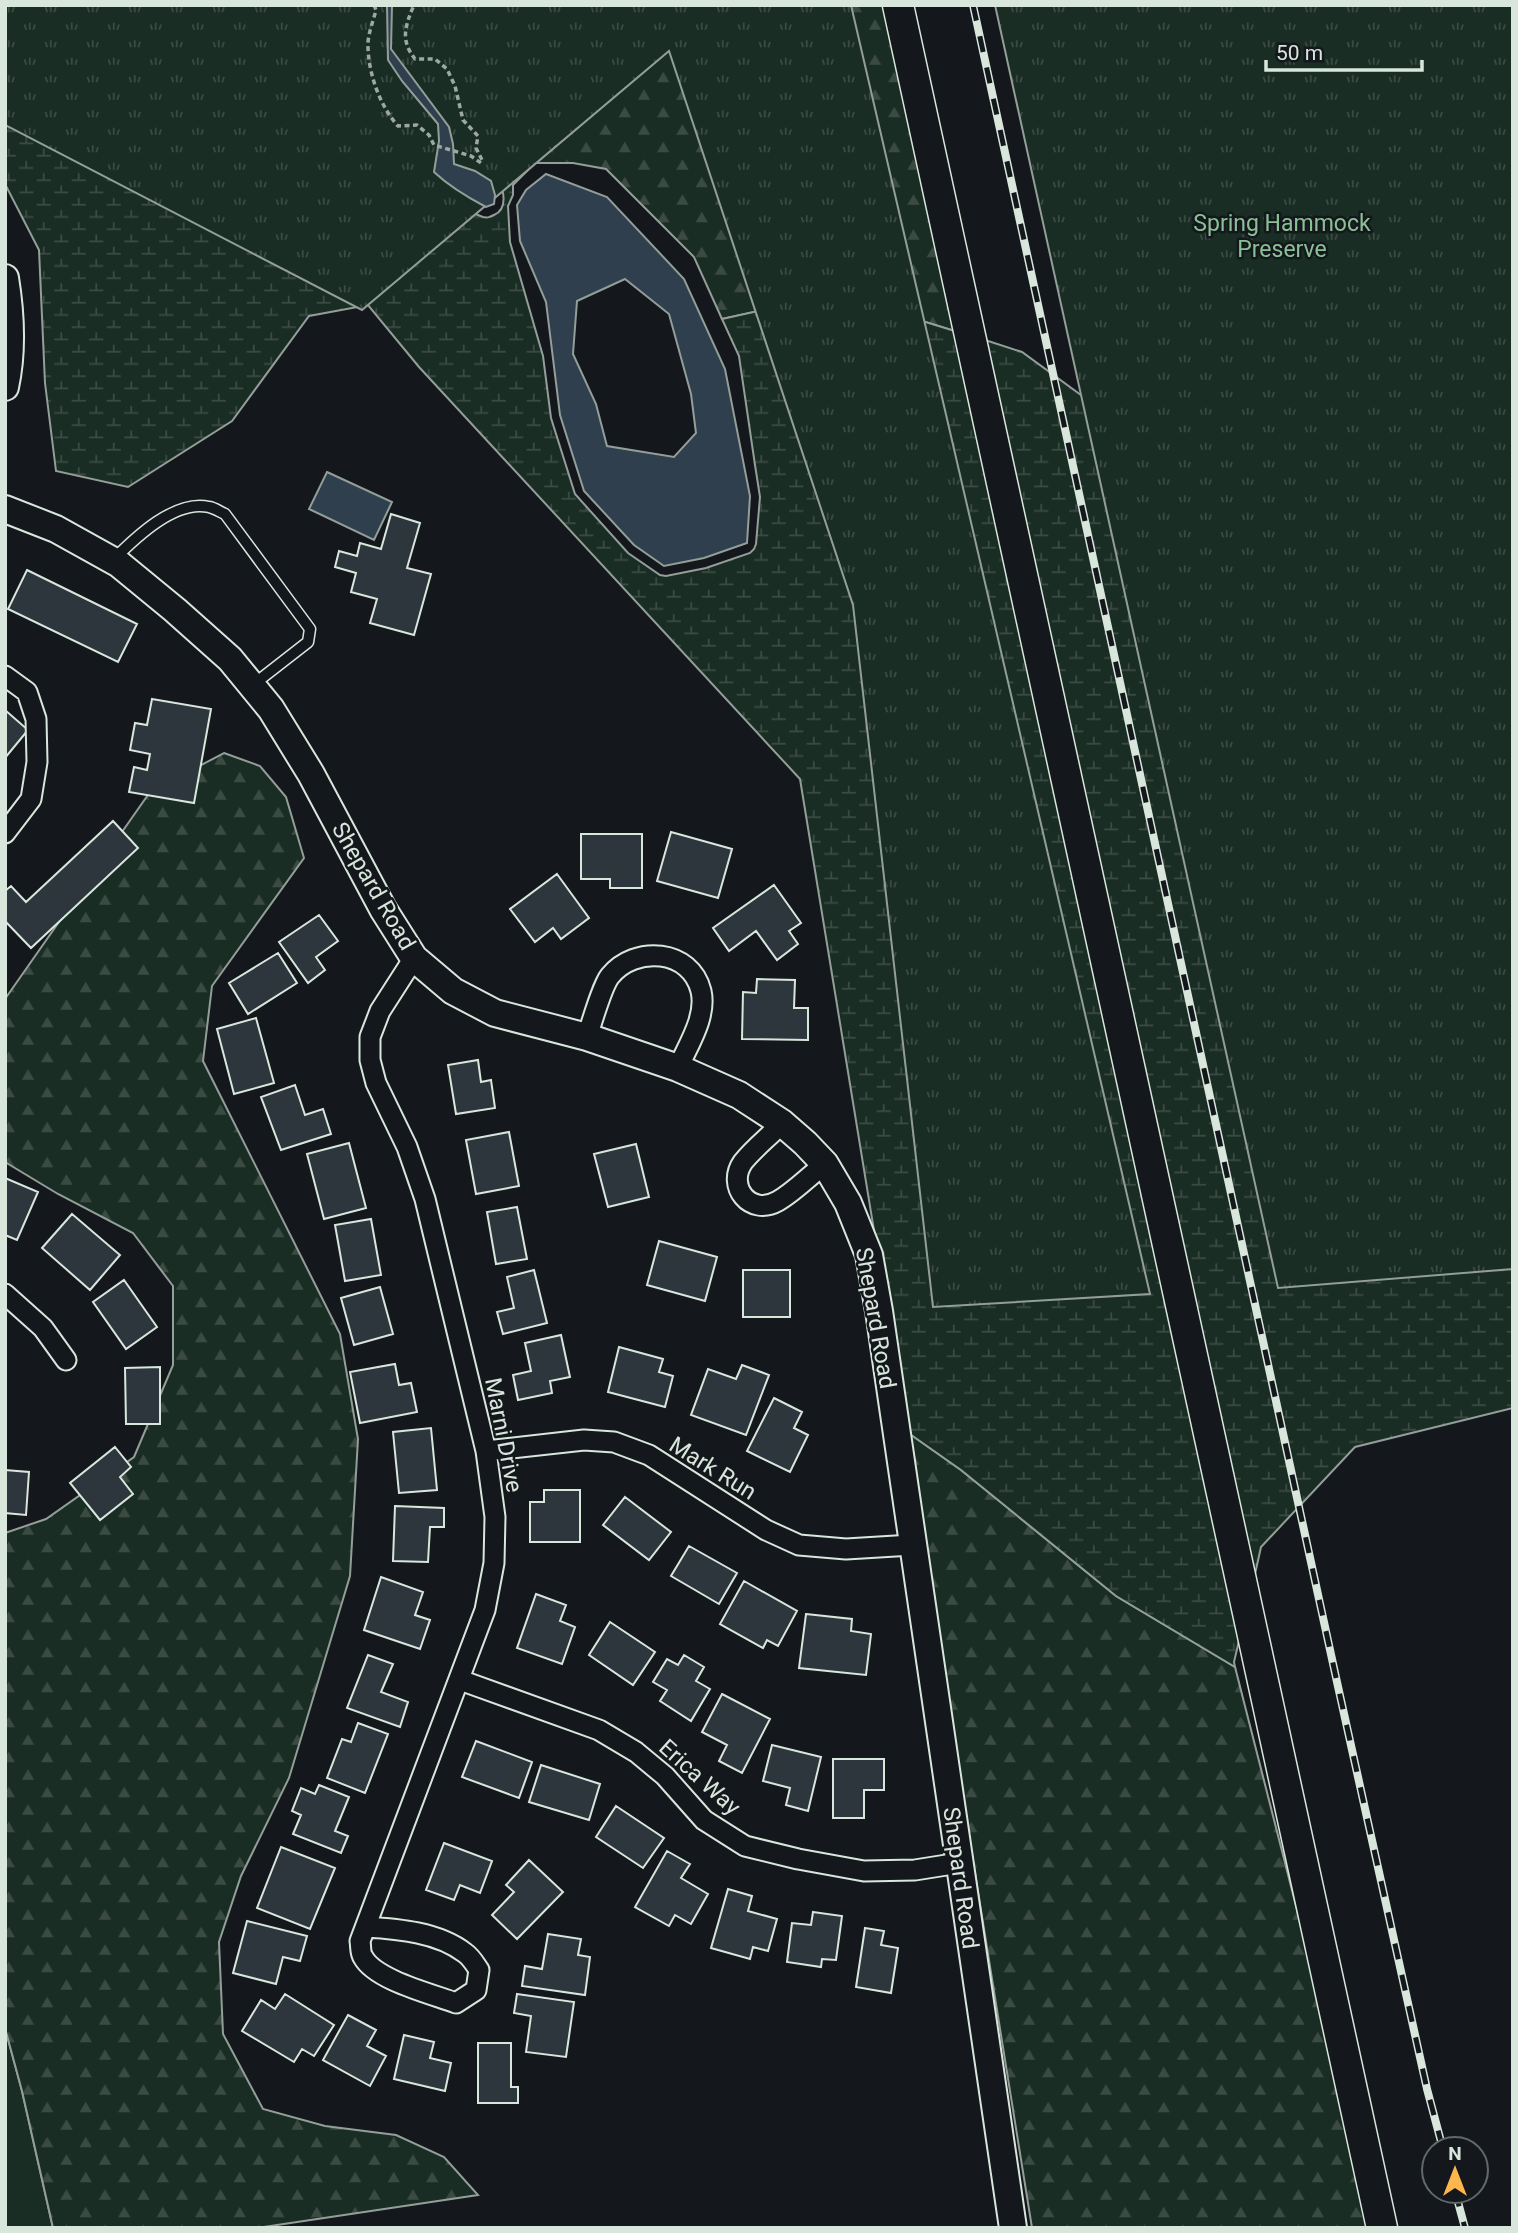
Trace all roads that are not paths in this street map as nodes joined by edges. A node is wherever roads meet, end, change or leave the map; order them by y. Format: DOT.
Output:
graph roads {
  1 [pos="898,5"];
  2 [pos="5,278"];
  3 [pos="5,387"];
  4 [pos="5,509"];
  5 [pos="113,560"];
  6 [pos="5,676"];
  7 [pos="252,686"];
  8 [pos="5,833"];
  9 [pos="414,958"];
  10 [pos="587,1037"];
  11 [pos="678,1068"];
  12 [pos="782,1123"];
  13 [pos="824,1164"];
  14 [pos="5,1294"];
  15 [pos="66,1360"];
  16 [pos="486,1451"];
  17 [pos="912,1545"];
  18 [pos="460,1680"];
  19 [pos="959,1863"];
  20 [pos="366,1927"];
  21 [pos="1013,2228"];
  22 [pos="1382,2228"];
  1 -- 22 [label="main road"];
  2 -- 3 [label="street"];
  4 -- 5 [label="street, Shepard Road"];
  5 -- 7 [label="street, Shepard Road"];
  5 -- 7 [label="lane"];
  6 -- 8 [label="street"];
  7 -- 9 [label="street, Shepard Road"];
  9 -- 10 [label="street, Shepard Road"];
  9 -- 16 [label="street, Marni Drive"];
  10 -- 11 [label="street, Shepard Road"];
  10 -- 11 [label="street"];
  11 -- 12 [label="street, Shepard Road"];
  12 -- 13 [label="street, Shepard Road"];
  12 -- 13 [label="street"];
  13 -- 17 [label="street, Shepard Road"];
  14 -- 15 [label="street"];
  16 -- 17 [label="street, Mark Run"];
  16 -- 18 [label="street, Marni Drive"];
  17 -- 19 [label="street, Shepard Road"];
  18 -- 19 [label="street, Erica Way"];
  18 -- 20 [label="street, Marni Drive"];
  19 -- 21 [label="street, Shepard Road"];
  20 -- 20 [label="street, Marni Drive"];
}
